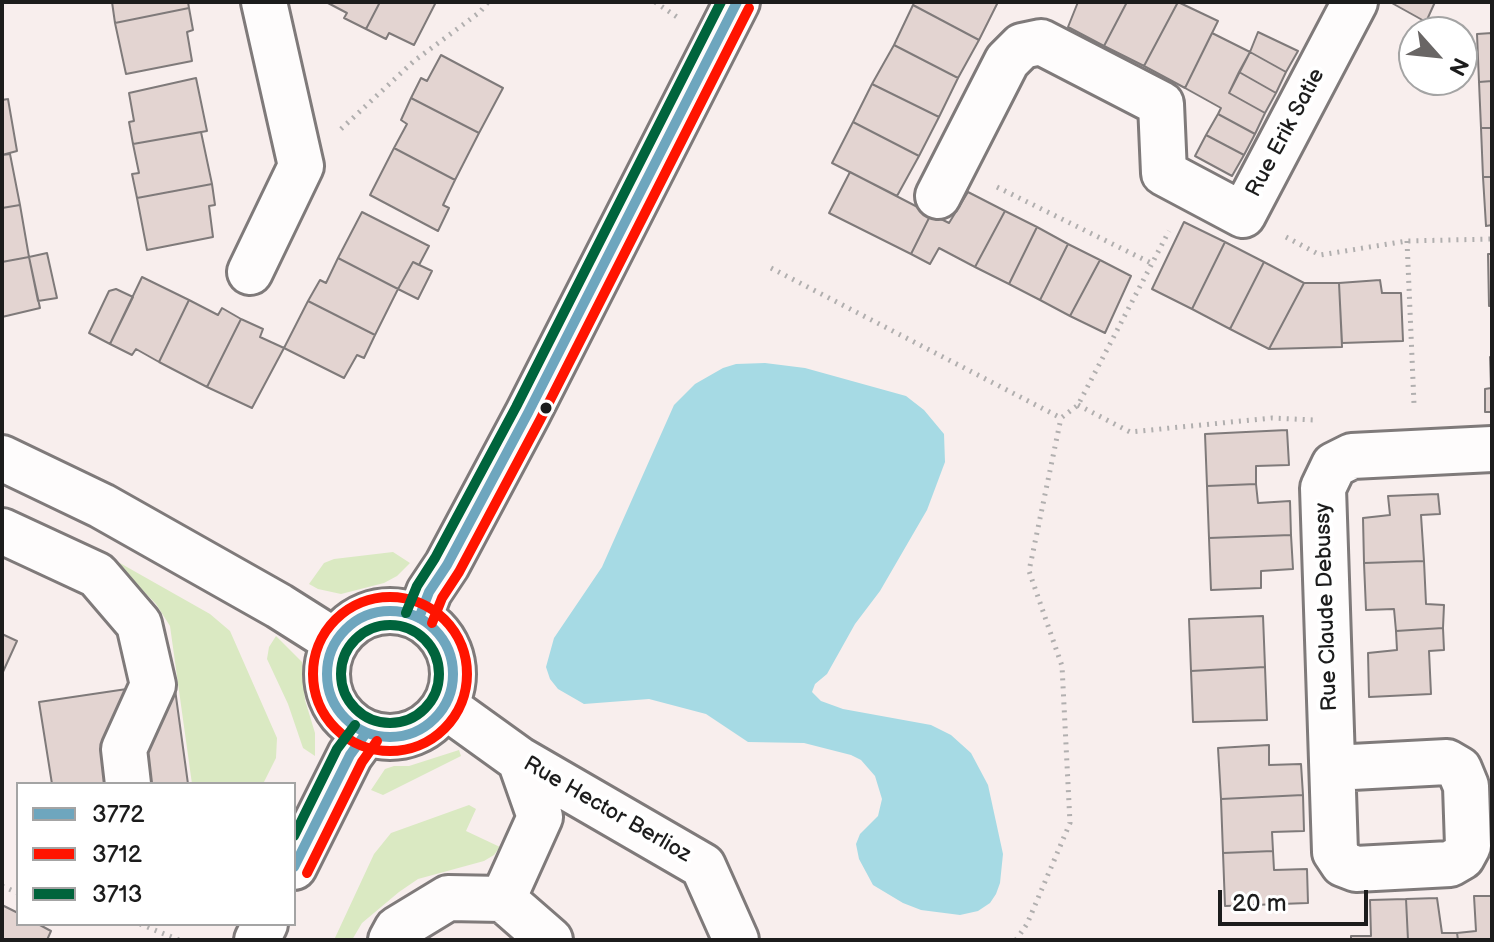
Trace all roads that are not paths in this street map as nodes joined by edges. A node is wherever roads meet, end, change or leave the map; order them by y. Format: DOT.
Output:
graph roads {
  1 [pos="264,2"];
  2 [pos="737,2"];
  3 [pos="1355,2"];
  4 [pos="946,180"];
  5 [pos="250,272"];
  6 [pos="1492,449"];
  7 [pos="11,462"];
  8 [pos="2,508"];
  9 [pos="2,531"];
  10 [pos="419,618"];
  11 [pos="336,642"];
  12 [pos="445,706"];
  13 [pos="366,733"];
  14 [pos="520,760"];
  15 [pos="1333,768"];
  16 [pos="128,782"];
  17 [pos="296,863"];
  18 [pos="503,899"];
  19 [pos="391,940"];
  20 [pos="550,940"];
  21 [pos="736,940"];
  1 -- 5 [label="street"];
  2 -- 10 [label="street"];
  3 -- 4 [label="street, Rue Erik Satie"];
  6 -- 15 [label="street, Rue Claude Debussy"];
  7 -- 8 [label="street"];
  7 -- 11 [label="street"];
  9 -- 16 [label="street"];
  10 -- 11 [label="street"];
  10 -- 12 [label="street"];
  11 -- 13 [label="street"];
  12 -- 13 [label="street"];
  12 -- 14 [label="street, Rue Hector Berlioz"];
  13 -- 17 [label="street"];
  14 -- 18 [label="street"];
  14 -- 21 [label="street, Rue Hector Berlioz"];
  18 -- 19 [label="street"];
  18 -- 20 [label="street"];
}
